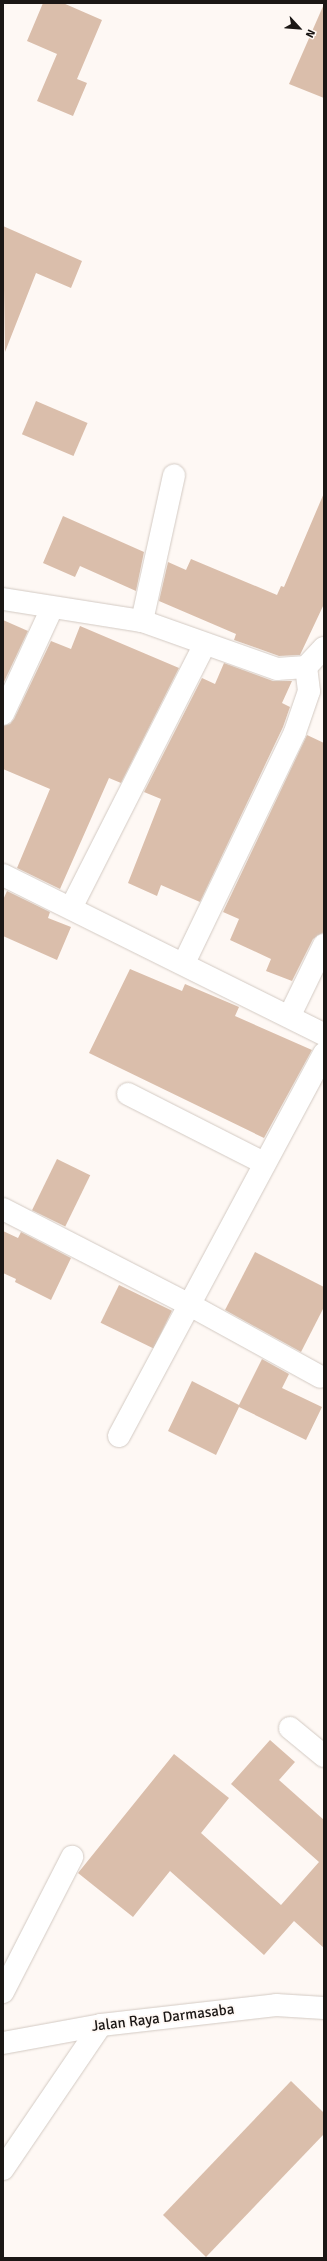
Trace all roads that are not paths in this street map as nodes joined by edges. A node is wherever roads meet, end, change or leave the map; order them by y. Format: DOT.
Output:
graph roads {
  1 [pos="174,475"];
  2 [pos="3,599"];
  3 [pos="52,608"];
  4 [pos="142,621"];
  5 [pos="205,644"];
  6 [pos="324,648"];
  7 [pos="306,667"];
  8 [pos="3,714"];
  9 [pos="3,875"];
  10 [pos="71,908"];
  11 [pos="324,945"];
  12 [pos="184,963"];
  13 [pos="290,1015"];
  14 [pos="324,1034"];
  15 [pos="324,1053"];
  16 [pos="128,1094"];
  17 [pos="264,1163"];
  18 [pos="3,1209"];
  19 [pos="190,1305"];
  20 [pos="321,1377"];
  21 [pos="119,1436"];
  22 [pos="290,1728"];
  23 [pos="324,1756"];
  24 [pos="72,1857"];
  25 [pos="3,1992"];
  26 [pos="324,2008"];
  27 [pos="101,2024"];
  28 [pos="3,2043"];
  29 [pos="3,2169"];
  1 -- 4 [label="street"];
  2 -- 3 [label="street"];
  3 -- 4 [label="street"];
  3 -- 8 [label="street"];
  4 -- 5 [label="street"];
  5 -- 7 [label="street"];
  5 -- 10 [label="street"];
  6 -- 7 [label="street"];
  7 -- 12 [label="street"];
  9 -- 10 [label="street"];
  10 -- 12 [label="street"];
  11 -- 13 [label="street"];
  12 -- 13 [label="street"];
  13 -- 14 [label="street"];
  15 -- 17 [label="street"];
  16 -- 17 [label="street"];
  17 -- 19 [label="street"];
  18 -- 19 [label="street"];
  19 -- 20 [label="street"];
  19 -- 21 [label="street"];
  22 -- 23 [label="street"];
  24 -- 25 [label="street"];
  26 -- 27 [label="street, Jalan Raya Darmasaba"];
  27 -- 28 [label="street, Jalan Raya Darmasaba"];
  27 -- 29 [label="street"];
}
